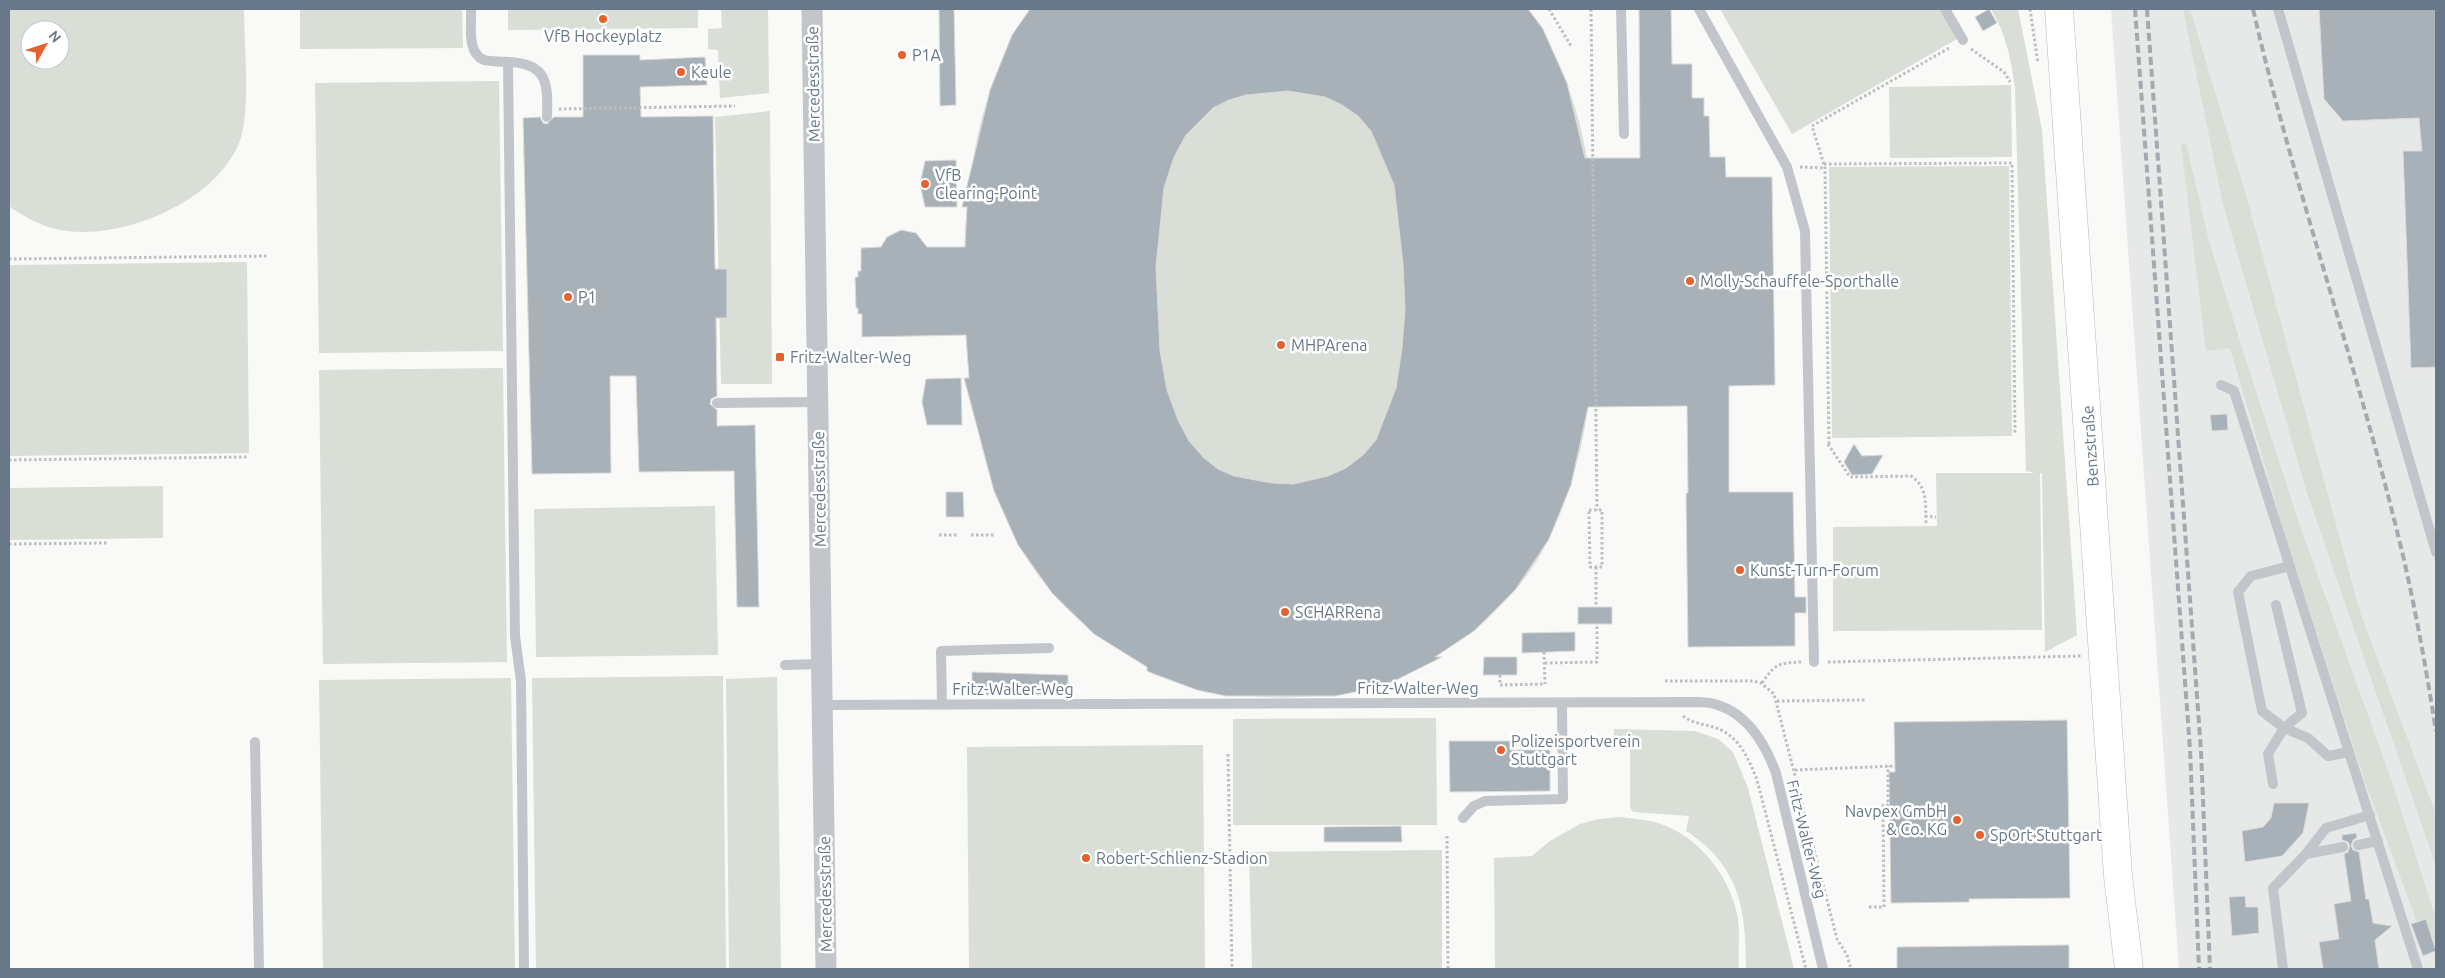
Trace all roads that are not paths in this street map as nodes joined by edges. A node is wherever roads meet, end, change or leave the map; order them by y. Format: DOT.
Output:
graph roads {
  1 [pos="471,9"];
  2 [pos="812,9"];
  3 [pos="1621,9"];
  4 [pos="1699,9"];
  5 [pos="1945,9"];
  6 [pos="2278,9"];
  7 [pos="2059,11"];
  8 [pos="1963,40"];
  9 [pos="508,62"];
  10 [pos="547,114"];
  11 [pos="1624,134"];
  12 [pos="2221,385"];
  13 [pos="818,402"];
  14 [pos="717,403"];
  15 [pos="2436,552"];
  16 [pos="2290,566"];
  17 [pos="2276,605"];
  18 [pos="1050,648"];
  19 [pos="1814,662"];
  20 [pos="822,664"];
  21 [pos="784,665"];
  22 [pos="1562,703"];
  23 [pos="942,704"];
  24 [pos="822,705"];
  25 [pos="2284,728"];
  26 [pos="255,742"];
  27 [pos="2349,752"];
  28 [pos="2273,784"];
  29 [pos="2370,815"];
  30 [pos="1462,818"];
  31 [pos="2378,841"];
  32 [pos="2358,845"];
  33 [pos="2343,847"];
  34 [pos="2306,854"];
  35 [pos="2118,876"];
  36 [pos="259,969"];
  37 [pos="524,969"];
  38 [pos="826,969"];
  39 [pos="1824,969"];
  40 [pos="2111,969"];
  41 [pos="2129,969"];
  42 [pos="2283,969"];
  43 [pos="2418,969"];
  1 -- 9 [label="lane"];
  2 -- 13 [label="street, Mercedesstraße"];
  3 -- 11 [label="lane"];
  4 -- 19 [label="lane"];
  5 -- 8 [label="lane"];
  6 -- 15 [label="lane"];
  7 -- 35 [label="main road, Benzstraße"];
  9 -- 10 [label="lane"];
  9 -- 37 [label="lane"];
  12 -- 16 [label="lane"];
  13 -- 14 [label="lane"];
  13 -- 20 [label="street, Mercedesstraße"];
  16 -- 25 [label="lane"];
  16 -- 27 [label="lane"];
  17 -- 25 [label="lane"];
  18 -- 23 [label="lane"];
  20 -- 21 [label="lane"];
  20 -- 24 [label="street, Mercedesstraße"];
  22 -- 23 [label="lane, Fritz-Walter-Weg"];
  22 -- 30 [label="lane"];
  22 -- 39 [label="lane, Fritz-Walter-Weg"];
  23 -- 24 [label="lane, Fritz-Walter-Weg"];
  24 -- 38 [label="street, Mercedesstraße"];
  25 -- 27 [label="lane"];
  25 -- 28 [label="lane"];
  26 -- 36 [label="lane"];
  27 -- 29 [label="lane"];
  29 -- 31 [label="lane"];
  29 -- 34 [label="lane"];
  31 -- 32 [label="lane"];
  31 -- 43 [label="lane"];
  33 -- 34 [label="lane"];
  34 -- 42 [label="lane"];
  35 -- 40 [label="main road, Benzstraße"];
  35 -- 41 [label="main road, Benzstraße"];
}
